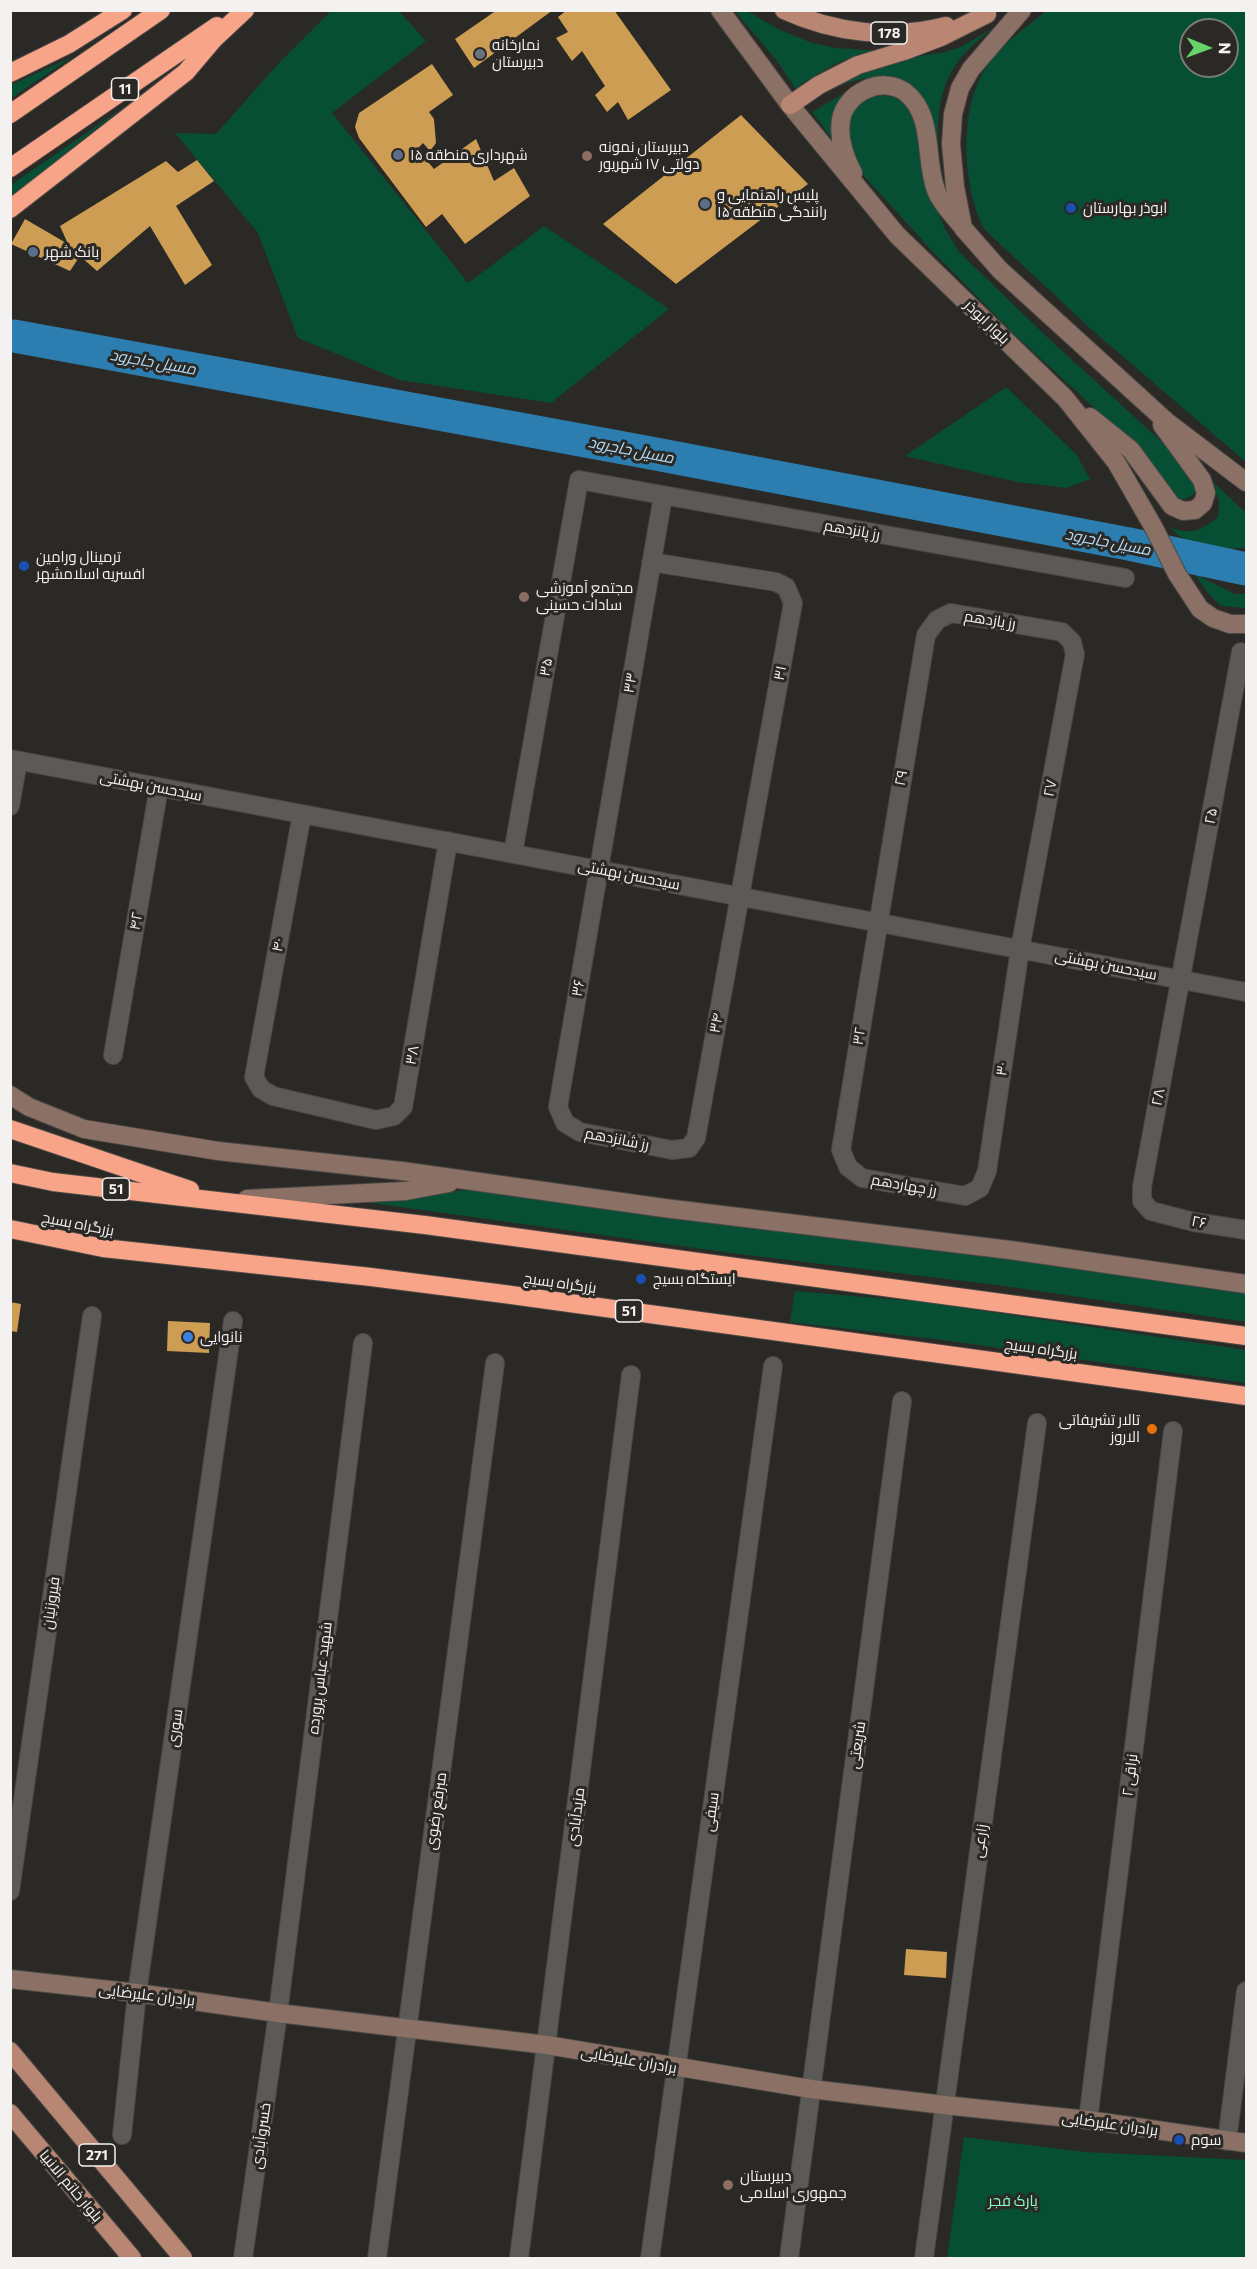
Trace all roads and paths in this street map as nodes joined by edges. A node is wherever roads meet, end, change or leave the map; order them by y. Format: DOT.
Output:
graph roads {
  1 [pos="123,10"];
  2 [pos="161,10"];
  3 [pos="240,10"];
  4 [pos="245,10"];
  5 [pos="720,10"];
  6 [pos="784,10"];
  7 [pos="1022,10"];
  8 [pos="991,12"];
  9 [pos="10,73"];
  10 [pos="790,105"];
  11 [pos="10,114"];
  12 [pos="10,168"];
  13 [pos="10,209"];
  14 [pos="963,228"];
  15 [pos="897,236"];
  16 [pos="1065,398"];
  17 [pos="1150,406"];
  18 [pos="579,480"];
  19 [pos="1246,482"];
  20 [pos="663,496"];
  21 [pos="651,562"];
  22 [pos="1125,578"];
  23 [pos="1246,624"];
  24 [pos="1062,632"];
  25 [pos="926,635"];
  26 [pos="1241,652"];
  27 [pos="14,760"];
  28 [pos="159,787"];
  29 [pos="10,806"];
  30 [pos="302,814"];
  31 [pos="448,841"];
  32 [pos="513,853"];
  33 [pos="597,869"];
  34 [pos="739,896"];
  35 [pos="877,922"];
  36 [pos="1020,949"];
  37 [pos="1180,979"];
  38 [pos="1246,992"];
  39 [pos="113,1055"];
  40 [pos="254,1077"];
  41 [pos="10,1095"];
  42 [pos="558,1107"];
  43 [pos="10,1130"];
  44 [pos="689,1148"];
  45 [pos="841,1150"];
  46 [pos="10,1173"];
  47 [pos="466,1180"];
  48 [pos="980,1188"];
  49 [pos="223,1201"];
  50 [pos="1151,1211"];
  51 [pos="10,1229"];
  52 [pos="1246,1230"];
  53 [pos="1246,1284"];
  54 [pos="92,1316"];
  55 [pos="233,1321"];
  56 [pos="1246,1336"];
  57 [pos="363,1343"];
  58 [pos="495,1363"];
  59 [pos="773,1366"];
  60 [pos="631,1375"];
  61 [pos="1246,1396"];
  62 [pos="902,1401"];
  63 [pos="1037,1424"];
  64 [pos="1173,1431"];
  65 [pos="10,1891"];
  66 [pos="10,1979"];
  67 [pos="1246,1991"];
  68 [pos="138,1993"];
  69 [pos="278,2013"];
  70 [pos="407,2029"];
  71 [pos="547,2045"];
  72 [pos="10,2051"];
  73 [pos="676,2068"];
  74 [pos="811,2089"];
  75 [pos="944,2105"];
  76 [pos="10,2113"];
  77 [pos="1088,2120"];
  78 [pos="122,2135"];
  79 [pos="1227,2141"];
  80 [pos="1246,2143"];
  81 [pos="132,2259"];
  82 [pos="183,2259"];
  83 [pos="243,2259"];
  84 [pos="377,2259"];
  85 [pos="519,2259"];
  86 [pos="650,2259"];
  87 [pos="789,2259"];
  88 [pos="924,2259"];
  1 -- 9 [label="highway"];
  2 -- 11 [label="highway"];
  3 -- 12 [label="highway, 11"];
  4 -- 13 [label="highway"];
  5 -- 10 [label="main road, بلوار ابوذر"];
  6 -- 8 [label="main road, 178"];
  7 -- 14 [label="main road"];
  8 -- 10 [label="main road"];
  10 -- 15 [label="main road, بلوار ابوذر"];
  14 -- 15 [label="main road"];
  14 -- 17 [label="main road"];
  15 -- 16 [label="main road, بلوار ابوذر"];
  16 -- 17 [label="main road"];
  16 -- 23 [label="main road, بلوار ابوذر"];
  17 -- 19 [label="main road"];
  18 -- 20 [label="street, رز پانزدهم"];
  18 -- 32 [label="street, ۳۵"];
  20 -- 21 [label="street, ۳۳"];
  20 -- 22 [label="street, رز پانزدهم"];
  21 -- 33 [label="street, ۳۳"];
  21 -- 34 [label="street, ۳۱"];
  24 -- 25 [label="street, رز یازدهم"];
  24 -- 36 [label="street, ۲۷"];
  25 -- 35 [label="street, ۲۹"];
  26 -- 37 [label="street, ۲۵"];
  27 -- 28 [label="street, سیدحسن بهشتی"];
  27 -- 29 [label="street"];
  28 -- 30 [label="street, سیدحسن بهشتی"];
  28 -- 39 [label="street, ۴۲"];
  30 -- 31 [label="street, سیدحسن بهشتی"];
  30 -- 40 [label="street, ۴۰"];
  31 -- 32 [label="street, سیدحسن بهشتی"];
  31 -- 40 [label="street, ۳۸"];
  32 -- 33 [label="street, سیدحسن بهشتی"];
  33 -- 34 [label="street, سیدحسن بهشتی"];
  33 -- 42 [label="street, ۳۶"];
  34 -- 35 [label="street, سیدحسن بهشتی"];
  34 -- 44 [label="street, ۳۴"];
  35 -- 36 [label="street, سیدحسن بهشتی"];
  35 -- 45 [label="street, ۳۲"];
  36 -- 37 [label="street, سیدحسن بهشتی"];
  36 -- 48 [label="street, ۳۰"];
  37 -- 38 [label="street, سیدحسن بهشتی"];
  37 -- 50 [label="street, ۲۸"];
  41 -- 47 [label="main road"];
  42 -- 44 [label="street, رز شانزدهم"];
  43 -- 49 [label="highway"];
  45 -- 48 [label="street, رز چهاردهم"];
  46 -- 49 [label="highway, 51"];
  47 -- 49 [label="main road"];
  47 -- 53 [label="main road"];
  49 -- 56 [label="highway, 51"];
  50 -- 52 [label="street, ۲۶"];
  51 -- 61 [label="highway, بزرگراه بسیج / 51"];
  54 -- 65 [label="street, فیروزنیان"];
  55 -- 68 [label="street, سوری"];
  57 -- 69 [label="street, شهید عباس پرورده"];
  58 -- 70 [label="street, مبرقع رضوی"];
  59 -- 73 [label="street, سیفی"];
  60 -- 71 [label="street, مزیدآبادی"];
  62 -- 74 [label="street, شریعتی"];
  63 -- 75 [label="street, زارعی"];
  64 -- 77 [label="street, نراقی ۲"];
  66 -- 68 [label="main road, برادران علیرضایی"];
  67 -- 79 [label="street"];
  68 -- 69 [label="main road, برادران علیرضایی"];
  68 -- 78 [label="street, سوری"];
  69 -- 70 [label="main road, برادران علیرضایی"];
  69 -- 83 [label="street, خسروآبادی"];
  70 -- 71 [label="main road, برادران علیرضایی"];
  70 -- 84 [label="street, مبرقع رضوی"];
  71 -- 73 [label="main road, برادران علیرضایی"];
  71 -- 85 [label="street, مزیدآبادی"];
  72 -- 82 [label="main road, 271"];
  73 -- 74 [label="main road, برادران علیرضایی"];
  73 -- 86 [label="street, سیفی"];
  74 -- 75 [label="main road, برادران علیرضایی"];
  74 -- 87 [label="street, شریعتی"];
  75 -- 77 [label="main road, برادران علیرضایی"];
  75 -- 88 [label="street, زارعی"];
  76 -- 81 [label="main road, بلوار خاتم الانبیا / 271"];
  77 -- 79 [label="main road, برادران علیرضایی"];
  79 -- 80 [label="main road, برادران علیرضایی"];
}
